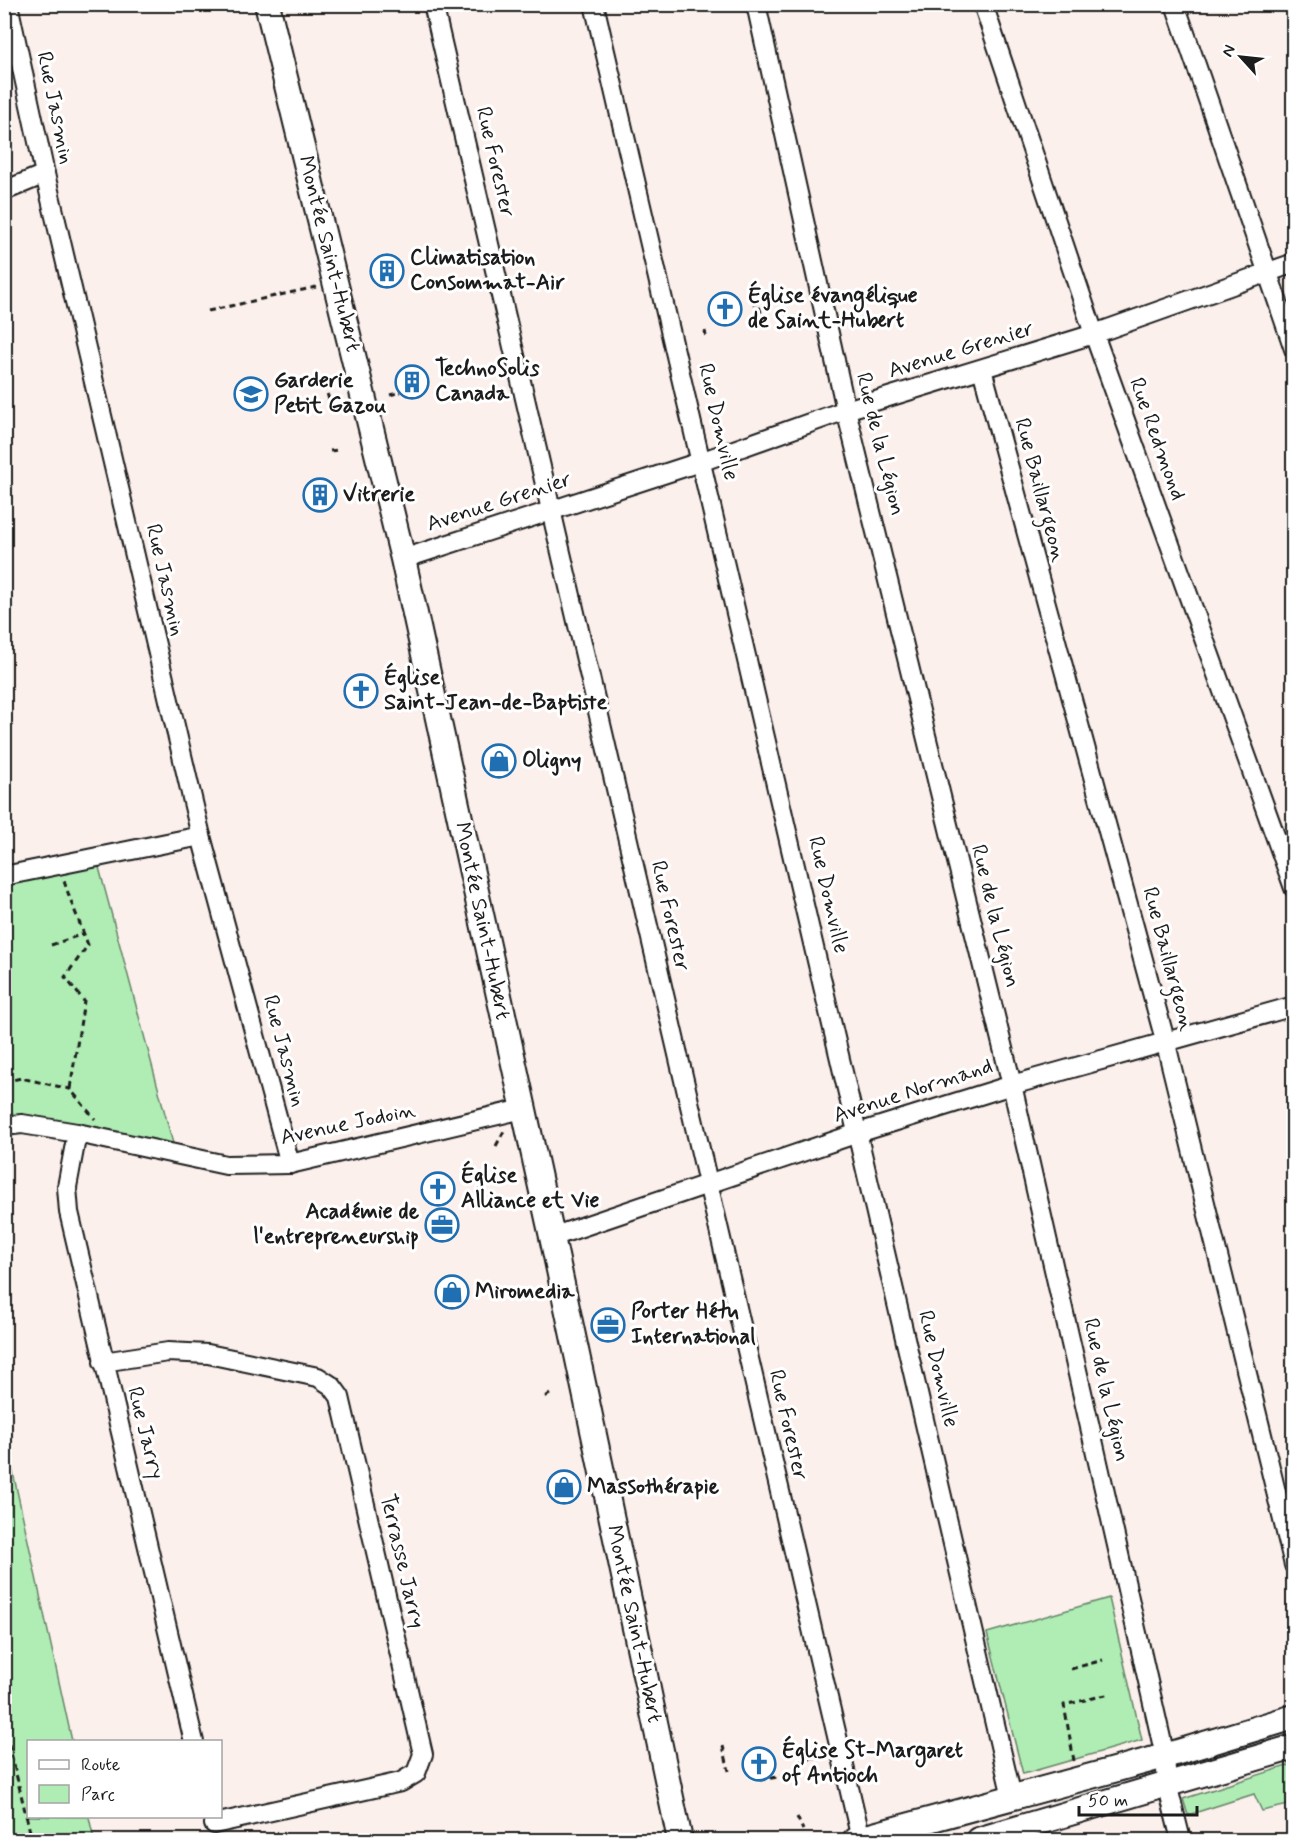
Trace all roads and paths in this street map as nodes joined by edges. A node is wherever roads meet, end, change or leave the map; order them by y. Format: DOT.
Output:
graph roads {
  1 [pos="8,4"];
  2 [pos="267,4"];
  3 [pos="433,4"];
  4 [pos="594,4"];
  5 [pos="756,4"];
  6 [pos="983,4"];
  7 [pos="1175,4"];
  8 [pos="45,174"];
  9 [pos="4,191"];
  10 [pos="1293,263"];
  11 [pos="1265,273"];
  12 [pos="336,283"];
  13 [pos="753,304"];
  14 [pos="208,311"];
  15 [pos="763,320"];
  16 [pos="1094,334"];
  17 [pos="1293,350"];
  18 [pos="982,369"];
  19 [pos="320,388"];
  20 [pos="401,392"];
  21 [pos="390,394"];
  22 [pos="331,406"];
  23 [pos="846,410"];
  24 [pos="337,450"];
  25 [pos="330,452"];
  26 [pos="702,461"];
  27 [pos="551,510"];
  28 [pos="403,559"];
  29 [pos="201,836"];
  30 [pos="60,865"];
  31 [pos="4,876"];
  32 [pos="1293,888"];
  33 [pos="84,934"];
  34 [pos="51,945"];
  35 [pos="1293,1006"];
  36 [pos="1165,1040"];
  37 [pos="4,1082"];
  38 [pos="1012,1085"];
  39 [pos="70,1089"];
  40 [pos="523,1109"];
  41 [pos="4,1126"];
  42 [pos="77,1133"];
  43 [pos="858,1133"];
  44 [pos="113,1141"];
  45 [pos="290,1164"];
  46 [pos="707,1185"];
  47 [pos="552,1237"];
  48 [pos="103,1362"];
  49 [pos="550,1394"];
  50 [pos="546,1397"];
  51 [pos="1293,1565"];
  52 [pos="1103,1660"];
  53 [pos="1071,1669"];
  54 [pos="1110,1694"];
  55 [pos="1293,1718"];
  56 [pos="4,1724"];
  57 [pos="194,1740"];
  58 [pos="723,1746"];
  59 [pos="1293,1747"];
  60 [pos="840,1749"];
  61 [pos="1164,1756"];
  62 [pos="798,1762"];
  63 [pos="793,1765"];
  64 [pos="729,1771"];
  65 [pos="760,1780"];
  66 [pos="1078,1780"];
  67 [pos="1167,1784"];
  68 [pos="1012,1797"];
  69 [pos="797,1817"];
  70 [pos="215,1827"];
  71 [pos="803,1830"];
  72 [pos="630,1835"];
  73 [pos="1023,1835"];
  74 [pos="32,1840"];
  75 [pos="607,1840"];
  76 [pos="680,1840"];
  77 [pos="858,1840"];
  78 [pos="978,1840"];
  79 [pos="1181,1840"];
  1 -- 8 [label="street, Rue Jasmin"];
  2 -- 12 [label="street, Montée Saint-Hubert"];
  3 -- 27 [label="street, Rue Forester"];
  4 -- 26 [label="street, Rue Domville"];
  5 -- 23 [label="street, Rue de la Légion"];
  6 -- 16 [label="street, Rue Redmond"];
  7 -- 11 [label="street"];
  8 -- 9 [label="street"];
  8 -- 29 [label="street, Rue Jasmin"];
  10 -- 11 [label="street, Avenue Grenier"];
  11 -- 16 [label="street, Avenue Grenier"];
  11 -- 17 [label="street"];
  12 -- 14 [label="path"];
  12 -- 28 [label="street, Montée Saint-Hubert"];
  13 -- 15 [label="path"];
  16 -- 18 [label="street, Avenue Grenier"];
  16 -- 32 [label="street, Rue Redmond"];
  18 -- 23 [label="street, Avenue Grenier"];
  18 -- 36 [label="street, Rue Baillargeon"];
  19 -- 22 [label="path"];
  20 -- 21 [label="path"];
  23 -- 26 [label="street, Avenue Grenier"];
  23 -- 38 [label="street, Rue de la Légion"];
  24 -- 25 [label="path"];
  26 -- 27 [label="street, Avenue Grenier"];
  26 -- 43 [label="street, Rue Domville"];
  27 -- 28 [label="street, Avenue Grenier"];
  27 -- 46 [label="street, Rue Forester"];
  28 -- 40 [label="street, Montée Saint-Hubert"];
  29 -- 30 [label="street"];
  29 -- 45 [label="street, Rue Jasmin"];
  30 -- 31 [label="street"];
  30 -- 33 [label="path"];
  33 -- 34 [label="path"];
  33 -- 39 [label="path"];
  35 -- 36 [label="street, Avenue Normand"];
  36 -- 38 [label="street, Avenue Normand"];
  36 -- 51 [label="street, Rue Baillargeon"];
  37 -- 39 [label="path"];
  38 -- 43 [label="street, Avenue Normand"];
  38 -- 61 [label="street, Rue de la Légion"];
  39 -- 44 [label="path"];
  40 -- 45 [label="street, Avenue Jodoin"];
  40 -- 47 [label="street, Montée Saint-Hubert"];
  41 -- 42 [label="street, Avenue Jodoin"];
  42 -- 44 [label="street, Avenue Jodoin"];
  42 -- 48 [label="street, Rue Jarry"];
  43 -- 46 [label="street, Avenue Normand"];
  43 -- 68 [label="street, Rue Domville"];
  44 -- 45 [label="street, Avenue Jodoin"];
  46 -- 47 [label="street, Avenue Normand"];
  46 -- 60 [label="street, Rue Forester"];
  47 -- 76 [label="street, Montée Saint-Hubert"];
  48 -- 57 [label="street, Rue Jarry"];
  48 -- 70 [label="street, Terrasse Jarry"];
  49 -- 50 [label="path"];
  52 -- 53 [label="path"];
  54 -- 66 [label="path"];
  55 -- 61 [label="street"];
  56 -- 74 [label="path"];
  58 -- 64 [label="path"];
  59 -- 67 [label="street"];
  60 -- 62 [label="path"];
  60 -- 77 [label="street, Rue Forester"];
  61 -- 66 [label="street"];
  61 -- 67 [label="street, Rue de la Légion"];
  62 -- 63 [label="path"];
  62 -- 65 [label="path"];
  66 -- 68 [label="street"];
  67 -- 73 [label="street"];
  67 -- 79 [label="street, Rue de la Légion"];
  68 -- 77 [label="street"];
  69 -- 71 [label="path"];
  72 -- 75 [label="path"];
  73 -- 78 [label="street"];
}
